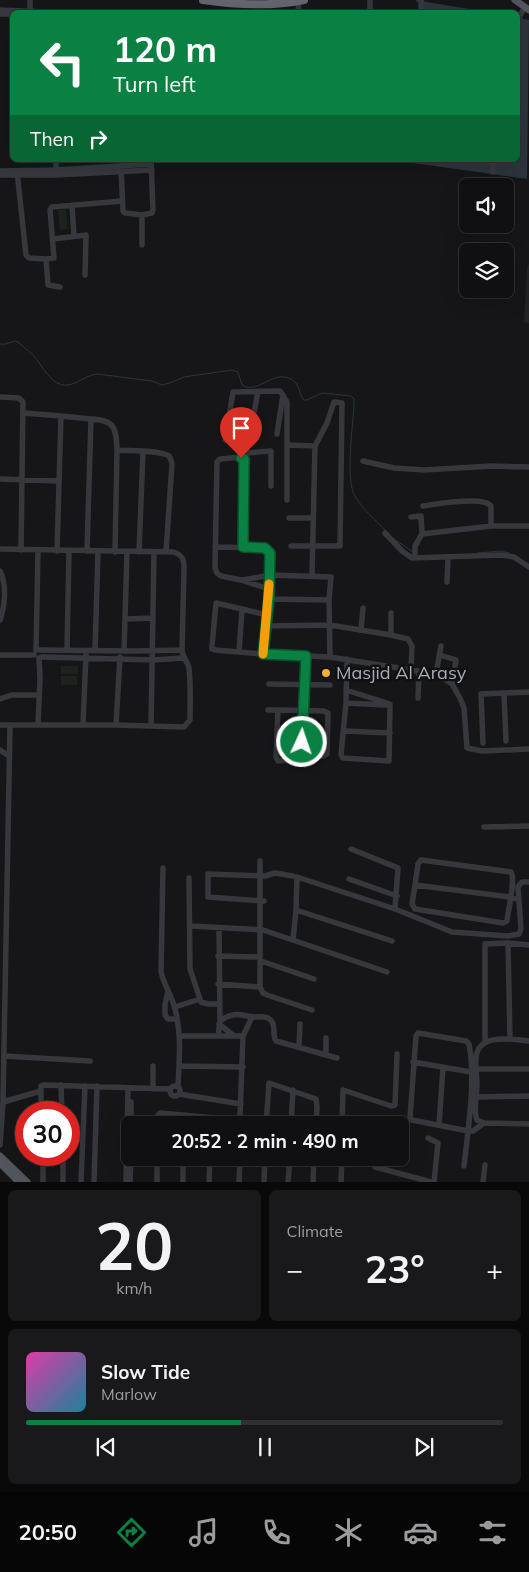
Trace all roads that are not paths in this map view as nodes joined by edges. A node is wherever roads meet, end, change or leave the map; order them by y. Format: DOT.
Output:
graph roads {
  1 [pos="203,0"];
  2 [pos="515,0"];
  3 [pos="302,1"];
  4 [pos="527,9"];
  5 [pos="56,162"];
  6 [pos="493,162"];
  7 [pos="151,165"];
  8 [pos="121,169"];
  9 [pos="0,170"];
  10 [pos="56,172"];
  11 [pos="492,172"];
  12 [pos="17,173"];
  13 [pos="0,176"];
  14 [pos="122,201"];
  15 [pos="72,205"];
  16 [pos="142,215"];
  17 [pos="74,236"];
  18 [pos="53,239"];
  19 [pos="142,245"];
  20 [pos="46,259"];
  21 [pos="85,275"];
  22 [pos="60,286"];
  23 [pos="258,392"];
  24 [pos="284,395"];
  25 [pos="0,397"];
  26 [pos="24,413"];
  27 [pos="61,416"];
  28 [pos="91,419"];
  29 [pos="277,434"];
  30 [pos="249,437"];
  31 [pos="225,440"];
  32 [pos="288,445"];
  33 [pos="315,446"];
  34 [pos="117,450"];
  35 [pos="143,452"];
  36 [pos="243,458"];
  37 [pos="362,461"];
  38 [pos="529,467"];
  39 [pos="0,479"];
  40 [pos="22,480"];
  41 [pos="59,481"];
  42 [pos="271,486"];
  43 [pos="287,500"];
  44 [pos="423,506"];
  45 [pos="411,517"];
  46 [pos="289,518"];
  47 [pos="313,518"];
  48 [pos="491,526"];
  49 [pos="529,526"];
  50 [pos="385,534"];
  51 [pos="422,534"];
  52 [pos="291,546"];
  53 [pos="312,546"];
  54 [pos="216,547"];
  55 [pos="243,547"];
  56 [pos="0,549"];
  57 [pos="22,550"];
  58 [pos="38,551"];
  59 [pos="57,551"];
  60 [pos="69,551"];
  61 [pos="87,551"];
  62 [pos="98,552"];
  63 [pos="115,552"];
  64 [pos="126,552"];
  65 [pos="139,552"];
  66 [pos="154,552"];
  67 [pos="166,552"];
  68 [pos="415,557"];
  69 [pos="448,557"];
  70 [pos="529,567"];
  71 [pos="0,571"];
  72 [pos="270,575"];
  73 [pos="312,576"];
  74 [pos="241,580"];
  75 [pos="447,582"];
  76 [pos="269,589"];
  77 [pos="269,600"];
  78 [pos="329,600"];
  79 [pos="363,608"];
  80 [pos="242,609"];
  81 [pos="391,613"];
  82 [pos="267,615"];
  83 [pos="153,618"];
  84 [pos="125,619"];
  85 [pos="0,620"];
  86 [pos="330,625"];
  87 [pos="266,626"];
  88 [pos="362,630"];
  89 [pos="391,635"];
  90 [pos="441,646"];
  91 [pos="67,650"];
  92 [pos="182,650"];
  93 [pos="86,651"];
  94 [pos="95,651"];
  95 [pos="122,651"];
  96 [pos="153,651"];
  97 [pos="239,652"];
  98 [pos="38,654"];
  99 [pos="263,654"];
  100 [pos="0,655"];
  101 [pos="440,655"];
  102 [pos="306,656"];
  103 [pos="330,657"];
  104 [pos="86,658"];
  105 [pos="183,658"];
  106 [pos="120,659"];
  107 [pos="347,659"];
  108 [pos="153,660"];
  109 [pos="411,670"];
  110 [pos="419,671"];
  111 [pos="436,674"];
  112 [pos="269,684"];
  113 [pos="304,684"];
  114 [pos="452,684"];
  115 [pos="330,685"];
  116 [pos="346,690"];
  117 [pos="529,692"];
  118 [pos="504,693"];
  119 [pos="39,695"];
  120 [pos="418,698"];
  121 [pos="0,699"];
  122 [pos="346,703"];
  123 [pos="390,705"];
  124 [pos="268,710"];
  125 [pos="278,710"];
  126 [pos="304,711"];
  127 [pos="116,724"];
  128 [pos="0,725"];
  129 [pos="38,725"];
  130 [pos="83,725"];
  131 [pos="10,726"];
  132 [pos="151,726"];
  133 [pos="344,731"];
  134 [pos="390,733"];
  135 [pos="506,741"];
  136 [pos="483,743"];
  137 [pos="529,749"];
  138 [pos="0,750"];
  139 [pos="9,756"];
  140 [pos="302,758"];
  141 [pos="529,826"];
  142 [pos="484,827"];
  143 [pos="0,828"];
  144 [pos="7,828"];
  145 [pos="351,849"];
  146 [pos="260,861"];
  147 [pos="163,868"];
  148 [pos="263,876"];
  149 [pos="293,876"];
  150 [pos="189,878"];
  151 [pos="349,879"];
  152 [pos="529,882"];
  153 [pos="415,885"];
  154 [pos="397,896"];
  155 [pos="510,898"];
  156 [pos="518,898"];
  157 [pos="262,901"];
  158 [pos="395,909"];
  159 [pos="296,910"];
  160 [pos="3,911"];
  161 [pos="190,926"];
  162 [pos="219,928"];
  163 [pos="261,930"];
  164 [pos="293,940"];
  165 [pos="392,941"];
  166 [pos="508,943"];
  167 [pos="529,945"];
  168 [pos="218,956"];
  169 [pos="260,959"];
  170 [pos="387,972"];
  171 [pos="314,979"];
  172 [pos="218,984"];
  173 [pos="260,987"];
  174 [pos="168,992"];
  175 [pos="200,999"];
  176 [pos="219,1004"];
  177 [pos="175,1007"];
  178 [pos="312,1010"];
  179 [pos="252,1017"];
  180 [pos="177,1019"];
  181 [pos="219,1022"];
  182 [pos="300,1024"];
  183 [pos="180,1036"];
  184 [pos="218,1036"];
  185 [pos="234,1036"];
  186 [pos="243,1036"];
  187 [pos="326,1038"];
  188 [pos="510,1039"];
  189 [pos="485,1041"];
  190 [pos="529,1041"];
  191 [pos="299,1046"];
  192 [pos="397,1054"];
  193 [pos="326,1055"];
  194 [pos="4,1056"];
  195 [pos="337,1058"];
  196 [pos="90,1061"];
  197 [pos="413,1062"];
  198 [pos="153,1066"];
  199 [pos="179,1066"];
  200 [pos="243,1067"];
  201 [pos="443,1067"];
  202 [pos="529,1069"];
  203 [pos="474,1070"];
  204 [pos="61,1085"];
  205 [pos="85,1086"];
  206 [pos="97,1086"];
  207 [pos="128,1088"];
  208 [pos="153,1089"];
  209 [pos="293,1090"];
  210 [pos="41,1091"];
  211 [pos="179,1091"];
  212 [pos="529,1096"];
  213 [pos="477,1097"];
  214 [pos="41,1101"];
  215 [pos="62,1101"];
  216 [pos="3,1102"];
  217 [pos="132,1102"];
  218 [pos="241,1104"];
  219 [pos="185,1114"];
  220 [pos="131,1116"];
  221 [pos="158,1116"];
  222 [pos="192,1116"];
  223 [pos="240,1116"];
  224 [pos="267,1116"];
  225 [pos="292,1116"];
  226 [pos="316,1116"];
  227 [pos="342,1116"];
  228 [pos="484,1123"];
  229 [pos="529,1124"];
  230 [pos="439,1126"];
  231 [pos="468,1131"];
  232 [pos="428,1138"];
  233 [pos="0,1144"];
  234 [pos="0,1156"];
  235 [pos="0,1163"];
  236 [pos="485,1165"];
  237 [pos="42,1166"];
  238 [pos="63,1166"];
  239 [pos="130,1166"];
  240 [pos="157,1166"];
  241 [pos="183,1166"];
  242 [pos="210,1166"];
  243 [pos="240,1166"];
  244 [pos="265,1166"];
  245 [pos="289,1166"];
  246 [pos="313,1166"];
  247 [pos="341,1166"];
  248 [pos="374,1166"];
  249 [pos="464,1166"];
  250 [pos="18,1182"];
  251 [pos="27,1182"];
  252 [pos="43,1182"];
  253 [pos="63,1182"];
  254 [pos="81,1182"];
  255 [pos="94,1182"];
  256 [pos="126,1182"];
  257 [pos="130,1182"];
  258 [pos="157,1182"];
  259 [pos="183,1182"];
  260 [pos="209,1182"];
  261 [pos="239,1182"];
  262 [pos="264,1182"];
  263 [pos="288,1182"];
  264 [pos="312,1182"];
  265 [pos="340,1182"];
  266 [pos="432,1182"];
  267 [pos="483,1182"];
  1 -- 3 [label="highway"];
  2 -- 4 [label="main road"];
  5 -- 10 [label="street"];
  6 -- 11 [label="street"];
  7 -- 8 [label="street"];
  7 -- 16 [label="street"];
  8 -- 10 [label="street"];
  8 -- 14 [label="street"];
  9 -- 12 [label="street"];
  10 -- 12 [label="street"];
  12 -- 13 [label="street"];
  12 -- 20 [label="street"];
  14 -- 15 [label="street"];
  14 -- 16 [label="street"];
  15 -- 17 [label="street"];
  15 -- 18 [label="street"];
  16 -- 19 [label="street"];
  17 -- 18 [label="street"];
  17 -- 21 [label="street"];
  18 -- 20 [label="street"];
  20 -- 22 [label="street"];
  23 -- 24 [label="street"];
  23 -- 30 [label="street"];
  23 -- 31 [label="street"];
  24 -- 29 [label="street"];
  24 -- 32 [label="street"];
  25 -- 26 [label="street"];
  26 -- 27 [label="street"];
  26 -- 40 [label="street"];
  27 -- 28 [label="street"];
  27 -- 41 [label="street"];
  28 -- 34 [label="street"];
  28 -- 61 [label="street"];
  32 -- 33 [label="street"];
  32 -- 43 [label="street"];
  33 -- 47 [label="street"];
  33 -- 53 [label="street"];
  34 -- 35 [label="street"];
  34 -- 63 [label="street"];
  35 -- 65 [label="street"];
  35 -- 67 [label="street"];
  36 -- 42 [label="street"];
  36 -- 54 [label="street"];
  36 -- 55 [label="street"];
  37 -- 38 [label="street"];
  39 -- 40 [label="street"];
  40 -- 41 [label="street"];
  40 -- 57 [label="street"];
  41 -- 59 [label="street"];
  44 -- 48 [label="street"];
  45 -- 51 [label="street"];
  46 -- 47 [label="street"];
  47 -- 53 [label="street"];
  48 -- 49 [label="street"];
  48 -- 51 [label="street"];
  50 -- 68 [label="street"];
  51 -- 68 [label="street"];
  52 -- 53 [label="street"];
  53 -- 73 [label="street"];
  54 -- 55 [label="street"];
  54 -- 74 [label="street"];
  55 -- 72 [label="street"];
  56 -- 57 [label="street"];
  57 -- 58 [label="street"];
  58 -- 59 [label="street"];
  58 -- 98 [label="street"];
  59 -- 60 [label="street"];
  60 -- 61 [label="street"];
  60 -- 91 [label="street"];
  61 -- 62 [label="street"];
  62 -- 63 [label="street"];
  62 -- 94 [label="street"];
  63 -- 64 [label="street"];
  64 -- 65 [label="street"];
  64 -- 84 [label="street"];
  65 -- 66 [label="street"];
  66 -- 67 [label="street"];
  66 -- 83 [label="street"];
  67 -- 92 [label="street"];
  68 -- 69 [label="street"];
  69 -- 70 [label="street"];
  69 -- 75 [label="street"];
  71 -- 85 [label="street"];
  72 -- 73 [label="street"];
  72 -- 74 [label="street"];
  72 -- 76 [label="street"];
  73 -- 78 [label="street"];
  74 -- 76 [label="street"];
  76 -- 77 [label="street"];
  77 -- 78 [label="street"];
  77 -- 82 [label="street"];
  78 -- 86 [label="street"];
  79 -- 88 [label="street"];
  80 -- 82 [label="street"];
  80 -- 97 [label="street"];
  80 -- 97 [label="street"];
  81 -- 89 [label="street"];
  82 -- 87 [label="street"];
  83 -- 84 [label="street"];
  83 -- 96 [label="street"];
  84 -- 95 [label="street"];
  86 -- 87 [label="street"];
  86 -- 88 [label="street"];
  86 -- 103 [label="street"];
  87 -- 99 [label="street"];
  88 -- 89 [label="street"];
  89 -- 109 [label="street"];
  90 -- 101 [label="street"];
  91 -- 93 [label="street"];
  91 -- 98 [label="street"];
  92 -- 96 [label="street"];
  92 -- 105 [label="street"];
  93 -- 94 [label="street"];
  93 -- 104 [label="street"];
  94 -- 95 [label="street"];
  95 -- 96 [label="street"];
  95 -- 106 [label="street"];
  96 -- 108 [label="street"];
  97 -- 99 [label="street"];
  98 -- 100 [label="street"];
  98 -- 104 [label="street"];
  98 -- 119 [label="street"];
  99 -- 102 [label="street"];
  101 -- 111 [label="street"];
  101 -- 114 [label="street"];
  102 -- 103 [label="street"];
  102 -- 113 [label="street"];
  103 -- 107 [label="street"];
  104 -- 106 [label="street"];
  104 -- 130 [label="street"];
  105 -- 108 [label="street"];
  105 -- 132 [label="street"];
  106 -- 108 [label="street"];
  106 -- 127 [label="street"];
  107 -- 109 [label="street"];
  107 -- 116 [label="street"];
  108 -- 132 [label="street"];
  109 -- 110 [label="street"];
  110 -- 111 [label="street"];
  110 -- 120 [label="street"];
  111 -- 114 [label="street"];
  112 -- 113 [label="street"];
  113 -- 115 [label="street"];
  113 -- 126 [label="street"];
  114 -- 137 [label="street"];
  116 -- 122 [label="street"];
  116 -- 123 [label="street"];
  117 -- 118 [label="street"];
  118 -- 135 [label="street"];
  118 -- 136 [label="street"];
  119 -- 121 [label="street"];
  119 -- 129 [label="street"];
  122 -- 123 [label="street"];
  122 -- 133 [label="street"];
  123 -- 134 [label="street"];
  124 -- 125 [label="street"];
  125 -- 126 [label="street"];
  125 -- 140 [label="street"];
  126 -- 140 [label="street"];
  126 -- 140 [label="street"];
  127 -- 130 [label="street"];
  127 -- 132 [label="street"];
  128 -- 131 [label="street"];
  129 -- 130 [label="street"];
  129 -- 131 [label="street"];
  131 -- 139 [label="street"];
  133 -- 134 [label="street"];
  133 -- 134 [label="street"];
  138 -- 139 [label="street"];
  139 -- 144 [label="street"];
  141 -- 142 [label="street"];
  143 -- 144 [label="street"];
  144 -- 160 [label="street"];
  145 -- 154 [label="street"];
  146 -- 148 [label="street"];
  147 -- 174 [label="street"];
  148 -- 149 [label="street"];
  148 -- 157 [label="street"];
  148 -- 157 [label="street"];
  150 -- 161 [label="street"];
  151 -- 154 [label="street"];
  152 -- 156 [label="street"];
  153 -- 155 [label="street"];
  153 -- 155 [label="street"];
  153 -- 155 [label="street"];
  154 -- 158 [label="street"];
  155 -- 156 [label="street"];
  156 -- 158 [label="street"];
  157 -- 163 [label="street"];
  158 -- 159 [label="street"];
  159 -- 164 [label="street"];
  159 -- 165 [label="street"];
  160 -- 194 [label="street"];
  161 -- 162 [label="street"];
  161 -- 175 [label="street"];
  162 -- 163 [label="street"];
  162 -- 168 [label="street"];
  163 -- 164 [label="street"];
  163 -- 169 [label="street"];
  164 -- 170 [label="street"];
  166 -- 167 [label="street"];
  166 -- 188 [label="street"];
  166 -- 189 [label="street"];
  168 -- 169 [label="street"];
  168 -- 172 [label="street"];
  169 -- 171 [label="street"];
  169 -- 173 [label="street"];
  172 -- 173 [label="street"];
  172 -- 176 [label="street"];
  173 -- 178 [label="street"];
  174 -- 177 [label="street"];
  174 -- 180 [label="street"];
  175 -- 176 [label="street"];
  175 -- 177 [label="street"];
  176 -- 181 [label="street"];
  177 -- 180 [label="street"];
  179 -- 181 [label="street"];
  179 -- 186 [label="street"];
  179 -- 191 [label="street"];
  180 -- 183 [label="street"];
  181 -- 184 [label="street"];
  181 -- 185 [label="street"];
  182 -- 191 [label="street"];
  183 -- 184 [label="street"];
  183 -- 199 [label="street"];
  184 -- 185 [label="street"];
  185 -- 186 [label="street"];
  186 -- 200 [label="street"];
  187 -- 193 [label="street"];
  188 -- 189 [label="street"];
  188 -- 190 [label="street"];
  189 -- 203 [label="street"];
  191 -- 193 [label="street"];
  192 -- 227 [label="street"];
  193 -- 195 [label="street"];
  194 -- 196 [label="street"];
  194 -- 216 [label="street"];
  197 -- 201 [label="street"];
  197 -- 203 [label="street"];
  197 -- 230 [label="street"];
  198 -- 208 [label="street"];
  199 -- 200 [label="street"];
  199 -- 211 [label="street"];
  200 -- 218 [label="street"];
  201 -- 203 [label="street"];
  201 -- 230 [label="street"];
  202 -- 203 [label="street"];
  203 -- 213 [label="street"];
  203 -- 231 [label="street"];
  204 -- 205 [label="street"];
  204 -- 210 [label="street"];
  204 -- 215 [label="street"];
  205 -- 206 [label="street"];
  205 -- 254 [label="street"];
  206 -- 207 [label="street"];
  206 -- 255 [label="street"];
  207 -- 208 [label="street"];
  207 -- 256 [label="street"];
  208 -- 211 [label="street"];
  209 -- 224 [label="street"];
  209 -- 225 [label="street"];
  209 -- 226 [label="street"];
  210 -- 214 [label="street"];
  210 -- 216 [label="street"];
  211 -- 218 [label="street"];
  212 -- 213 [label="street"];
  213 -- 228 [label="street"];
  216 -- 233 [label="street"];
  217 -- 220 [label="street"];
  218 -- 223 [label="street"];
  219 -- 221 [label="street"];
  219 -- 222 [label="street"];
  228 -- 229 [label="street"];
  228 -- 231 [label="street"];
  230 -- 231 [label="street"];
  231 -- 249 [label="street"];
  232 -- 266 [label="street"];
  234 -- 251 [label="main road"];
  235 -- 250 [label="main road"];
  236 -- 267 [label="street"];
  237 -- 252 [label="street"];
  238 -- 253 [label="street"];
  239 -- 257 [label="street"];
  240 -- 258 [label="street"];
  241 -- 259 [label="street"];
  242 -- 260 [label="street"];
  243 -- 261 [label="street"];
  244 -- 262 [label="street"];
  245 -- 263 [label="street"];
  246 -- 264 [label="street"];
  247 -- 265 [label="street"];
  248 -- 266 [label="street"];
}
